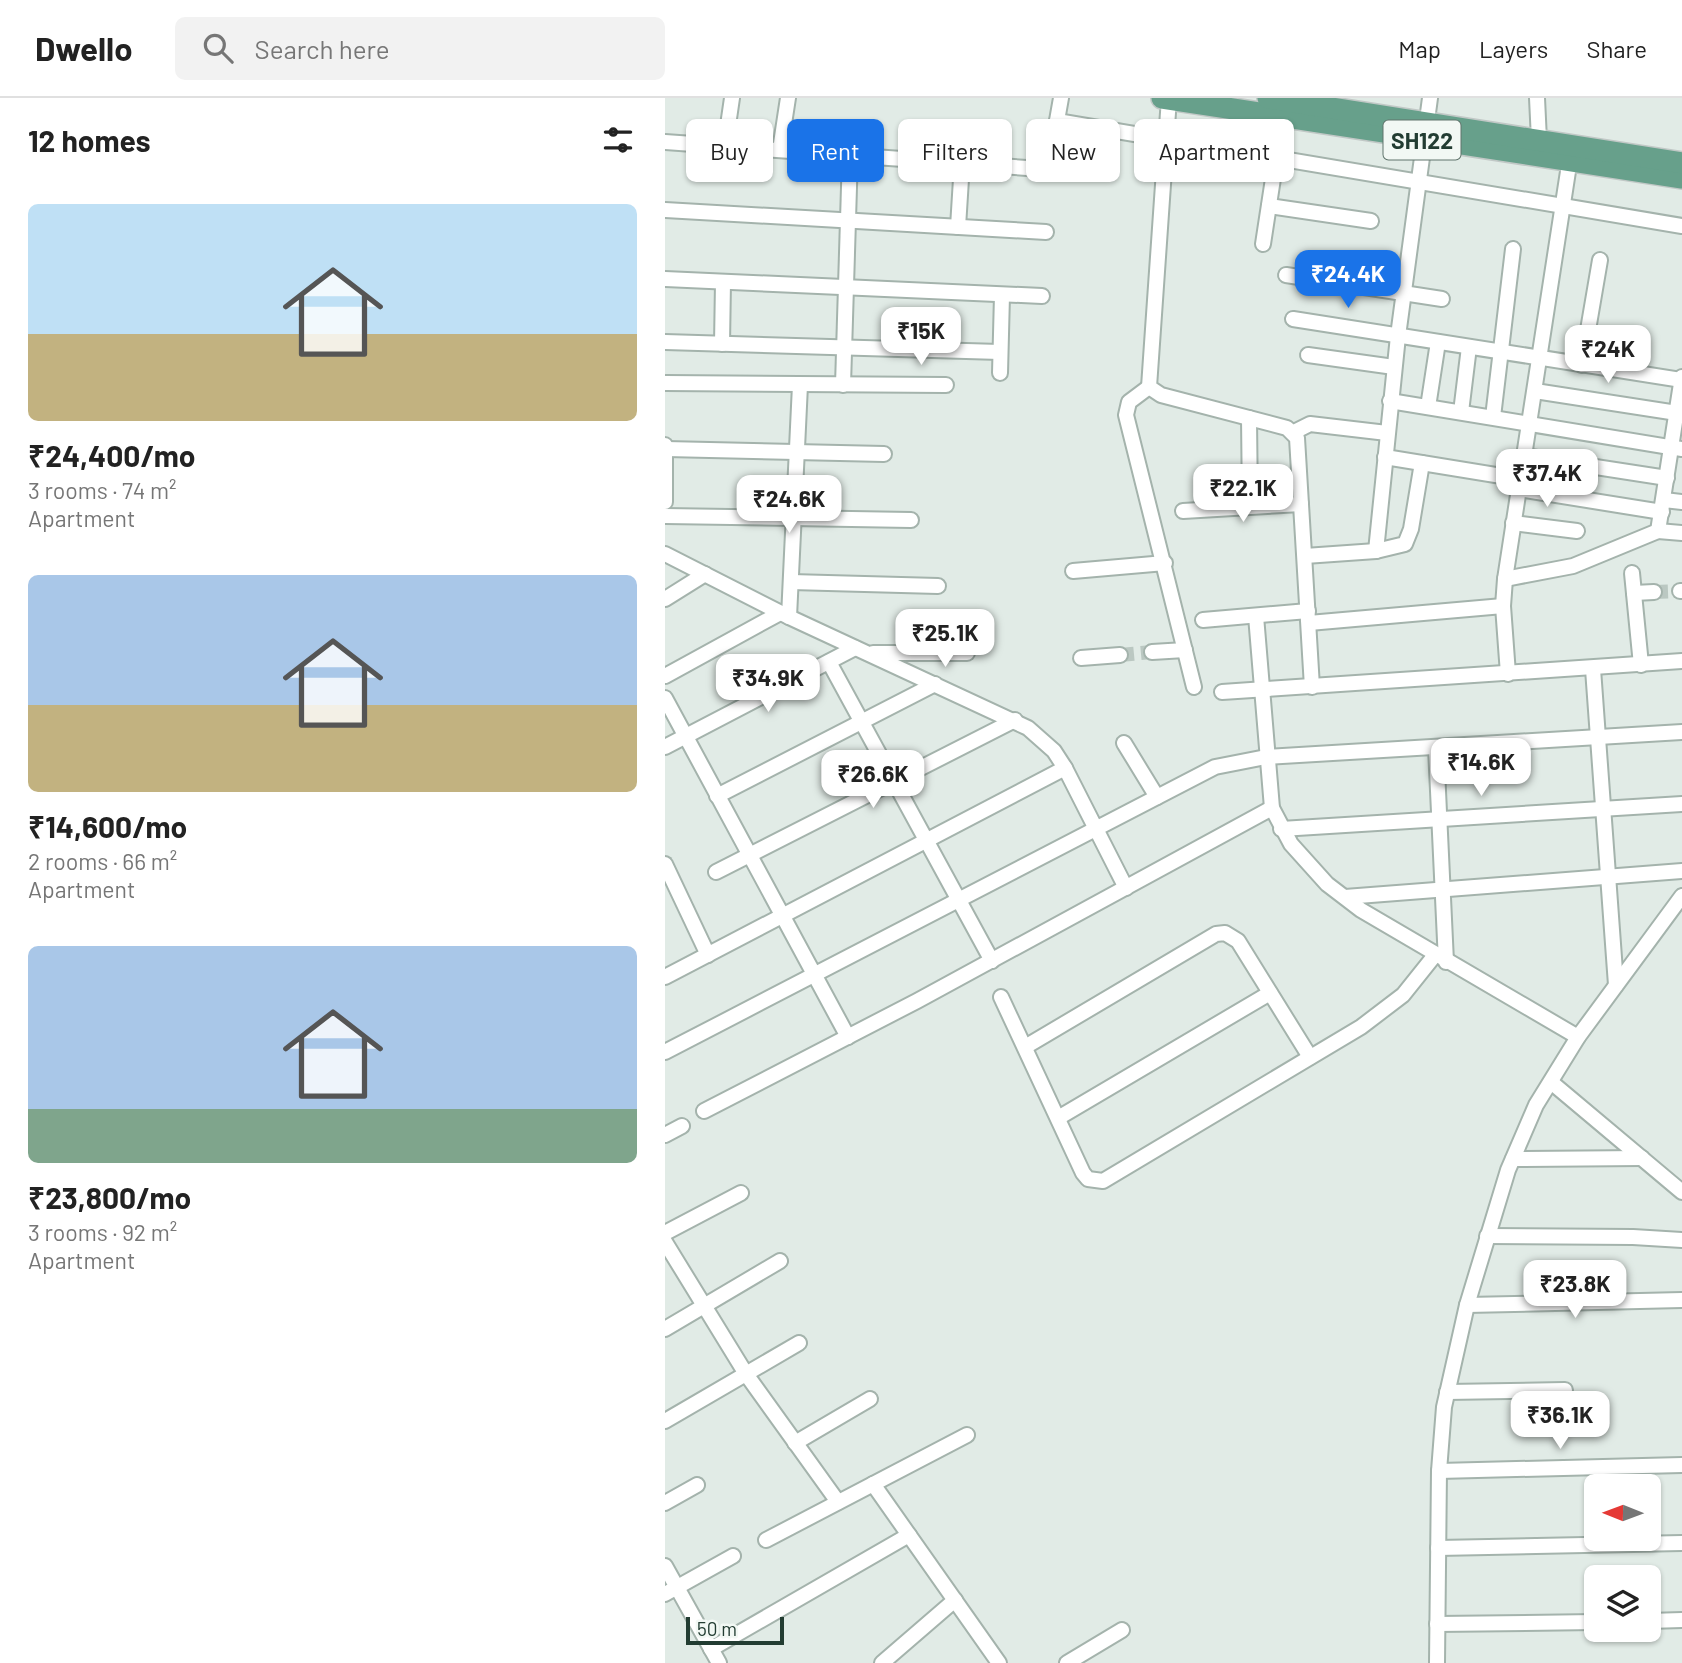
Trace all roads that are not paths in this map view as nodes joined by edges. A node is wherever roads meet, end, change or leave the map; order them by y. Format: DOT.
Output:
graph roads {
  1 [pos="732,98"];
  2 [pos="788,98"];
  3 [pos="1061,98"];
  4 [pos="1167,98"];
  5 [pos="1268,98"];
  6 [pos="1430,98"];
  7 [pos="1537,98"];
  8 [pos="1324,102"];
  9 [pos="729,119"];
  10 [pos="1057,119"];
  11 [pos="1166,119"];
  12 [pos="1426,132"];
  13 [pos="1539,140"];
  14 [pos="665,142"];
  15 [pos="686,143"];
  16 [pos="773,149"];
  17 [pos="780,150"];
  18 [pos="787,150"];
  19 [pos="1571,154"];
  20 [pos="1294,162"];
  21 [pos="1682,163"];
  22 [pos="1682,178"];
  23 [pos="849,182"];
  24 [pos="961,182"];
  25 [pos="1163,182"];
  26 [pos="1273,182"];
  27 [pos="1419,184"];
  28 [pos="1269,206"];
  29 [pos="1563,208"];
  30 [pos="665,210"];
  31 [pos="1371,221"];
  32 [pos="848,222"];
  33 [pos="1682,226"];
  34 [pos="958,227"];
  35 [pos="1046,232"];
  36 [pos="1263,244"];
  37 [pos="1513,249"];
  38 [pos="1600,260"];
  39 [pos="1286,275"];
  40 [pos="665,279"];
  41 [pos="723,282"];
  42 [pos="845,289"];
  43 [pos="1404,294"];
  44 [pos="1002,295"];
  45 [pos="1042,296"];
  46 [pos="1442,299"];
  47 [pos="1293,319"];
  48 [pos="1398,336"];
  49 [pos="665,342"];
  50 [pos="1438,342"];
  51 [pos="722,344"];
  52 [pos="843,347"];
  53 [pos="1469,347"];
  54 [pos="1000,352"];
  55 [pos="1500,352"];
  56 [pos="1308,355"];
  57 [pos="1540,359"];
  58 [pos="1582,365"];
  59 [pos="1394,368"];
  60 [pos="1000,373"];
  61 [pos="665,383"];
  62 [pos="800,385"];
  63 [pos="843,385"];
  64 [pos="946,385"];
  65 [pos="1681,385"];
  66 [pos="1149,387"];
  67 [pos="1535,391"];
  68 [pos="1390,401"];
  69 [pos="1428,407"];
  70 [pos="1461,412"];
  71 [pos="1677,414"];
  72 [pos="1493,417"];
  73 [pos="1249,418"];
  74 [pos="1529,423"];
  75 [pos="1294,432"];
  76 [pos="1387,433"];
  77 [pos="665,447"];
  78 [pos="1677,449"];
  79 [pos="797,452"];
  80 [pos="884,454"];
  81 [pos="1524,456"];
  82 [pos="1385,457"];
  83 [pos="1422,463"];
  84 [pos="1667,478"];
  85 [pos="1519,484"];
  86 [pos="665,502"];
  87 [pos="1682,502"];
  88 [pos="1301,504"];
  89 [pos="1250,506"];
  90 [pos="1663,506"];
  91 [pos="1184,511"];
  92 [pos="665,516"];
  93 [pos="794,518"];
  94 [pos="911,520"];
  95 [pos="1513,523"];
  96 [pos="1577,531"];
  97 [pos="1657,531"];
  98 [pos="1682,533"];
  99 [pos="1376,551"];
  100 [pos="665,554"];
  101 [pos="1304,555"];
  102 [pos="1165,563"];
  103 [pos="1073,571"];
  104 [pos="1632,573"];
  105 [pos="705,574"];
  106 [pos="1505,579"];
  107 [pos="791,582"];
  108 [pos="938,586"];
  109 [pos="1654,592"];
  110 [pos="1634,593"];
  111 [pos="665,599"];
  112 [pos="1503,606"];
  113 [pos="784,615"];
  114 [pos="1256,616"];
  115 [pos="1308,617"];
  116 [pos="1203,620"];
  117 [pos="861,650"];
  118 [pos="1185,650"];
  119 [pos="1152,652"];
  120 [pos="967,653"];
  121 [pos="1121,654"];
  122 [pos="1081,657"];
  123 [pos="1682,661"];
  124 [pos="829,662"];
  125 [pos="1641,665"];
  126 [pos="1593,669"];
  127 [pos="1508,674"];
  128 [pos="665,676"];
  129 [pos="935,684"];
  130 [pos="1194,687"];
  131 [pos="1312,687"];
  132 [pos="1262,690"];
  133 [pos="1222,692"];
  134 [pos="665,698"];
  135 [pos="1015,720"];
  136 [pos="863,722"];
  137 [pos="1682,732"];
  138 [pos="687,737"];
  139 [pos="1598,737"];
  140 [pos="1124,743"];
  141 [pos="665,747"];
  142 [pos="1436,748"];
  143 [pos="1266,757"];
  144 [pos="1065,768"];
  145 [pos="895,779"];
  146 [pos="717,796"];
  147 [pos="1157,797"];
  148 [pos="1682,804"];
  149 [pos="1602,807"];
  150 [pos="1272,808"];
  151 [pos="1440,818"];
  152 [pos="1097,828"];
  153 [pos="1281,829"];
  154 [pos="927,840"];
  155 [pos="748,856"];
  156 [pos="665,865"];
  157 [pos="1682,871"];
  158 [pos="716,872"];
  159 [pos="1607,875"];
  160 [pos="1126,888"];
  161 [pos="1444,888"];
  162 [pos="1682,896"];
  163 [pos="1345,897"];
  164 [pos="960,901"];
  165 [pos="781,917"];
  166 [pos="708,955"];
  167 [pos="1441,958"];
  168 [pos="992,961"];
  169 [pos="814,976"];
  170 [pos="665,977"];
  171 [pos="1616,985"];
  172 [pos="1270,993"];
  173 [pos="1001,997"];
  174 [pos="848,1037"];
  175 [pos="1578,1037"];
  176 [pos="1025,1047"];
  177 [pos="665,1052"];
  178 [pos="1310,1057"];
  179 [pos="1551,1082"];
  180 [pos="704,1111"];
  181 [pos="1058,1118"];
  182 [pos="683,1126"];
  183 [pos="665,1135"];
  184 [pos="1642,1158"];
  185 [pos="1513,1159"];
  186 [pos="1682,1192"];
  187 [pos="741,1193"];
  188 [pos="665,1233"];
  189 [pos="1487,1236"];
  190 [pos="1682,1240"];
  191 [pos="665,1242"];
  192 [pos="780,1261"];
  193 [pos="1682,1300"];
  194 [pos="1467,1305"];
  195 [pos="702,1307"];
  196 [pos="665,1329"];
  197 [pos="799,1343"];
  198 [pos="746,1374"];
  199 [pos="1565,1390"];
  200 [pos="1447,1392"];
  201 [pos="870,1399"];
  202 [pos="665,1421"];
  203 [pos="967,1435"];
  204 [pos="795,1443"];
  205 [pos="1682,1465"];
  206 [pos="1439,1471"];
  207 [pos="873,1484"];
  208 [pos="697,1485"];
  209 [pos="838,1502"];
  210 [pos="665,1503"];
  211 [pos="909,1535"];
  212 [pos="766,1540"];
  213 [pos="1682,1543"];
  214 [pos="1438,1548"];
  215 [pos="733,1556"];
  216 [pos="665,1566"];
  217 [pos="671,1590"];
  218 [pos="955,1600"];
  219 [pos="1661,1620"];
  220 [pos="1682,1620"];
  221 [pos="1584,1622"];
  222 [pos="1437,1624"];
  223 [pos="1122,1630"];
  224 [pos="711,1649"];
  225 [pos="719,1663"];
  226 [pos="882,1663"];
  227 [pos="999,1663"];
  228 [pos="1067,1663"];
  229 [pos="1437,1663"];
  1 -- 9 [label="street"];
  2 -- 17 [label="street"];
  3 -- 10 [label="street"];
  4 -- 11 [label="street"];
  4 -- 12 [label="main road, SH122"];
  5 -- 8 [label="main road, SH122"];
  6 -- 12 [label="street"];
  7 -- 13 [label="street"];
  8 -- 12 [label="main road, SH122"];
  12 -- 13 [label="main road, SH122"];
  12 -- 19 [label="main road, SH122"];
  12 -- 27 [label="street"];
  13 -- 19 [label="main road, SH122"];
  14 -- 15 [label="street"];
  16 -- 17 [label="street"];
  17 -- 18 [label="street"];
  19 -- 21 [label="main road, SH122"];
  19 -- 22 [label="main road, SH122"];
  19 -- 29 [label="street"];
  20 -- 27 [label="street"];
  23 -- 32 [label="street"];
  24 -- 34 [label="street"];
  25 -- 66 [label="street"];
  26 -- 28 [label="street"];
  27 -- 29 [label="street"];
  27 -- 43 [label="street"];
  28 -- 31 [label="street"];
  28 -- 36 [label="street"];
  29 -- 33 [label="street"];
  29 -- 57 [label="street"];
  30 -- 32 [label="street"];
  32 -- 34 [label="street"];
  32 -- 42 [label="street"];
  34 -- 35 [label="street"];
  37 -- 55 [label="street"];
  38 -- 58 [label="street"];
  39 -- 43 [label="street"];
  40 -- 41 [label="street"];
  41 -- 42 [label="street"];
  41 -- 51 [label="street"];
  42 -- 44 [label="street"];
  42 -- 52 [label="street"];
  43 -- 46 [label="street"];
  43 -- 48 [label="street"];
  44 -- 45 [label="street"];
  44 -- 54 [label="street"];
  47 -- 48 [label="street"];
  48 -- 50 [label="street"];
  48 -- 59 [label="street"];
  49 -- 51 [label="street"];
  50 -- 53 [label="street"];
  50 -- 69 [label="street"];
  51 -- 52 [label="street"];
  52 -- 54 [label="street"];
  52 -- 63 [label="street"];
  53 -- 55 [label="street"];
  53 -- 70 [label="street"];
  54 -- 60 [label="street"];
  55 -- 57 [label="street"];
  55 -- 72 [label="street"];
  56 -- 59 [label="street"];
  57 -- 58 [label="street"];
  57 -- 67 [label="street"];
  58 -- 65 [label="street"];
  59 -- 68 [label="street"];
  61 -- 62 [label="street"];
  62 -- 63 [label="street"];
  62 -- 79 [label="street"];
  63 -- 64 [label="street"];
  65 -- 71 [label="street"];
  66 -- 73 [label="street"];
  66 -- 102 [label="street"];
  67 -- 71 [label="street"];
  67 -- 74 [label="street"];
  68 -- 69 [label="street"];
  68 -- 76 [label="street"];
  69 -- 70 [label="street"];
  70 -- 72 [label="street"];
  71 -- 78 [label="street"];
  72 -- 74 [label="street"];
  73 -- 75 [label="street"];
  73 -- 89 [label="street"];
  74 -- 78 [label="street"];
  74 -- 81 [label="street"];
  75 -- 76 [label="street"];
  75 -- 88 [label="street"];
  76 -- 82 [label="street"];
  77 -- 79 [label="street"];
  77 -- 86 [label="street"];
  78 -- 84 [label="street"];
  79 -- 80 [label="street"];
  79 -- 93 [label="street"];
  81 -- 84 [label="street"];
  81 -- 85 [label="street"];
  82 -- 83 [label="street"];
  82 -- 99 [label="street"];
  83 -- 85 [label="street"];
  83 -- 99 [label="street"];
  84 -- 90 [label="street"];
  85 -- 90 [label="street"];
  85 -- 95 [label="street"];
  87 -- 90 [label="street"];
  88 -- 89 [label="street"];
  88 -- 101 [label="street"];
  89 -- 91 [label="street"];
  90 -- 97 [label="street"];
  92 -- 93 [label="street"];
  93 -- 94 [label="street"];
  93 -- 107 [label="street"];
  95 -- 96 [label="street"];
  95 -- 106 [label="street"];
  97 -- 98 [label="street"];
  97 -- 106 [label="street"];
  99 -- 101 [label="street"];
  100 -- 105 [label="street"];
  101 -- 115 [label="street"];
  102 -- 103 [label="street"];
  102 -- 118 [label="street"];
  104 -- 110 [label="street"];
  105 -- 111 [label="street"];
  105 -- 113 [label="street"];
  106 -- 112 [label="street"];
  107 -- 108 [label="street"];
  107 -- 113 [label="street"];
  109 -- 110 [label="street"];
  110 -- 125 [label="street"];
  112 -- 115 [label="street"];
  112 -- 127 [label="street"];
  113 -- 117 [label="street"];
  113 -- 128 [label="street"];
  114 -- 115 [label="street"];
  114 -- 116 [label="street"];
  114 -- 132 [label="street"];
  115 -- 131 [label="street"];
  117 -- 120 [label="street"];
  117 -- 124 [label="street"];
  117 -- 129 [label="street"];
  118 -- 119 [label="street"];
  118 -- 130 [label="street"];
  121 -- 122 [label="street"];
  123 -- 125 [label="street"];
  124 -- 136 [label="street"];
  124 -- 138 [label="street"];
  125 -- 126 [label="street"];
  126 -- 127 [label="street"];
  126 -- 139 [label="street"];
  127 -- 131 [label="street"];
  129 -- 135 [label="street"];
  129 -- 136 [label="street"];
  131 -- 132 [label="street"];
  132 -- 133 [label="street"];
  132 -- 143 [label="street"];
  134 -- 138 [label="street"];
  135 -- 144 [label="street"];
  135 -- 145 [label="street"];
  136 -- 145 [label="street"];
  136 -- 146 [label="street"];
  137 -- 139 [label="street"];
  138 -- 141 [label="street"];
  138 -- 146 [label="street"];
  139 -- 142 [label="street"];
  139 -- 149 [label="street"];
  140 -- 147 [label="street"];
  142 -- 143 [label="street"];
  142 -- 151 [label="street"];
  143 -- 147 [label="street"];
  143 -- 150 [label="street"];
  144 -- 152 [label="street"];
  144 -- 154 [label="street"];
  145 -- 154 [label="street"];
  145 -- 155 [label="street"];
  146 -- 155 [label="street"];
  147 -- 152 [label="street"];
  148 -- 149 [label="street"];
  149 -- 151 [label="street"];
  149 -- 159 [label="street"];
  150 -- 153 [label="street"];
  150 -- 160 [label="street"];
  151 -- 153 [label="street"];
  151 -- 161 [label="street"];
  152 -- 160 [label="street"];
  152 -- 164 [label="street"];
  153 -- 163 [label="street"];
  154 -- 164 [label="street"];
  154 -- 165 [label="street"];
  155 -- 158 [label="street"];
  155 -- 165 [label="street"];
  156 -- 166 [label="street"];
  157 -- 159 [label="street"];
  159 -- 161 [label="street"];
  159 -- 171 [label="street"];
  160 -- 168 [label="street"];
  161 -- 163 [label="street"];
  161 -- 167 [label="street"];
  162 -- 171 [label="street"];
  163 -- 167 [label="street"];
  164 -- 168 [label="street"];
  164 -- 169 [label="street"];
  165 -- 166 [label="street"];
  165 -- 169 [label="street"];
  166 -- 170 [label="street"];
  167 -- 175 [label="street"];
  167 -- 178 [label="street"];
  168 -- 174 [label="street"];
  169 -- 174 [label="street"];
  169 -- 177 [label="street"];
  171 -- 175 [label="street"];
  172 -- 176 [label="street"];
  172 -- 178 [label="street"];
  172 -- 181 [label="street"];
  173 -- 176 [label="street"];
  174 -- 180 [label="street"];
  175 -- 179 [label="street"];
  176 -- 181 [label="street"];
  178 -- 181 [label="street"];
  179 -- 184 [label="street"];
  179 -- 185 [label="street"];
  182 -- 183 [label="street"];
  184 -- 185 [label="street"];
  184 -- 186 [label="street"];
  185 -- 189 [label="street"];
  187 -- 188 [label="street"];
  189 -- 190 [label="street"];
  189 -- 194 [label="street"];
  191 -- 195 [label="street"];
  192 -- 195 [label="street"];
  193 -- 194 [label="street"];
  194 -- 200 [label="street"];
  195 -- 196 [label="street"];
  195 -- 198 [label="street"];
  197 -- 198 [label="street"];
  198 -- 202 [label="street"];
  198 -- 204 [label="street"];
  199 -- 200 [label="street"];
  200 -- 206 [label="street"];
  201 -- 204 [label="street"];
  203 -- 207 [label="street"];
  204 -- 209 [label="street"];
  205 -- 206 [label="street"];
  206 -- 214 [label="street"];
  207 -- 209 [label="street"];
  207 -- 211 [label="street"];
  208 -- 210 [label="street"];
  209 -- 212 [label="street"];
  211 -- 218 [label="street"];
  211 -- 224 [label="street"];
  213 -- 214 [label="street"];
  214 -- 222 [label="street"];
  215 -- 217 [label="street"];
  216 -- 217 [label="street"];
  217 -- 224 [label="street"];
  218 -- 226 [label="street"];
  218 -- 227 [label="street"];
  219 -- 220 [label="street"];
  221 -- 222 [label="street"];
  222 -- 229 [label="street"];
  223 -- 228 [label="street"];
  224 -- 225 [label="street"];
}
